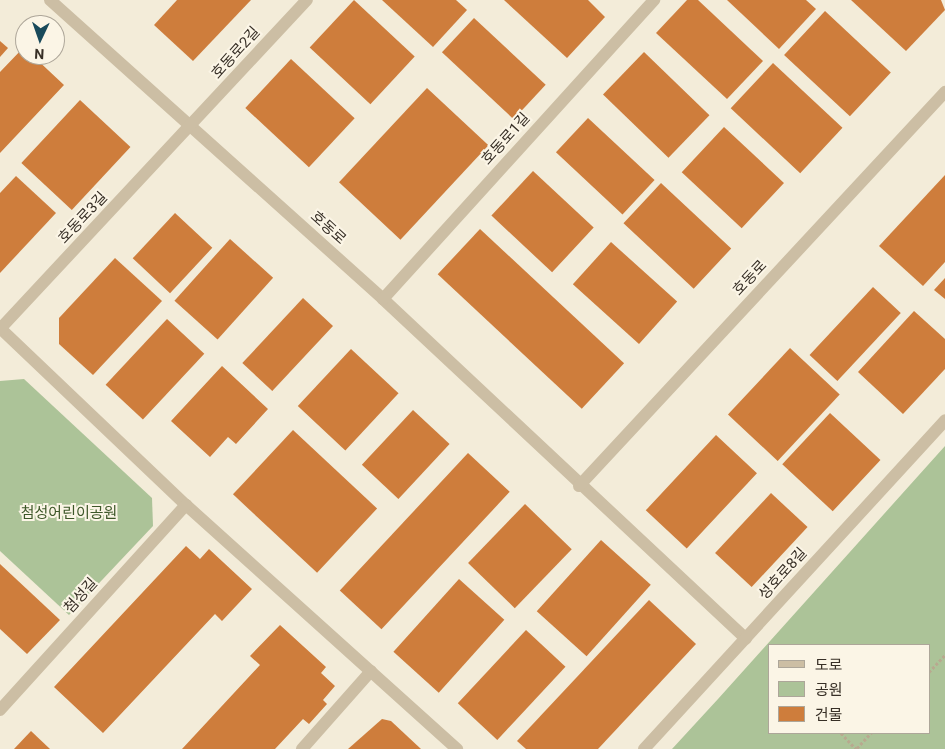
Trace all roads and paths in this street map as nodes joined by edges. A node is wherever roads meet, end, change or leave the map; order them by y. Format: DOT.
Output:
graph roads {
  1 [pos="50,0"];
  2 [pos="306,0"];
  3 [pos="654,0"];
  4 [pos="945,92"];
  5 [pos="190,128"];
  6 [pos="383,299"];
  7 [pos="0,328"];
  8 [pos="945,420"];
  9 [pos="579,486"];
  10 [pos="186,505"];
  11 [pos="746,638"];
  12 [pos="945,656"];
  13 [pos="371,671"];
  14 [pos="930,671"];
  15 [pos="0,710"];
  16 [pos="842,734"];
  17 [pos="870,734"];
  18 [pos="856,748"];
  19 [pos="302,749"];
  20 [pos="457,749"];
  21 [pos="644,749"];
  1 -- 5 [label="street, 호동로"];
  2 -- 5 [label="street, 호동로2길"];
  3 -- 6 [label="street, 호동로1길"];
  4 -- 9 [label="street, 호동로"];
  5 -- 6 [label="street, 호동로"];
  5 -- 7 [label="street, 호동로3길"];
  6 -- 9 [label="street, 호동로"];
  7 -- 10 [label="street"];
  8 -- 11 [label="street, 성호로8길"];
  9 -- 11 [label="street, 호동로"];
  10 -- 13 [label="street"];
  10 -- 15 [label="street, 첨성길"];
  11 -- 21 [label="street, 성호로8길"];
  12 -- 14 [label="path"];
  13 -- 19 [label="street"];
  13 -- 20 [label="street"];
  16 -- 18 [label="path"];
  17 -- 18 [label="path"];
}
